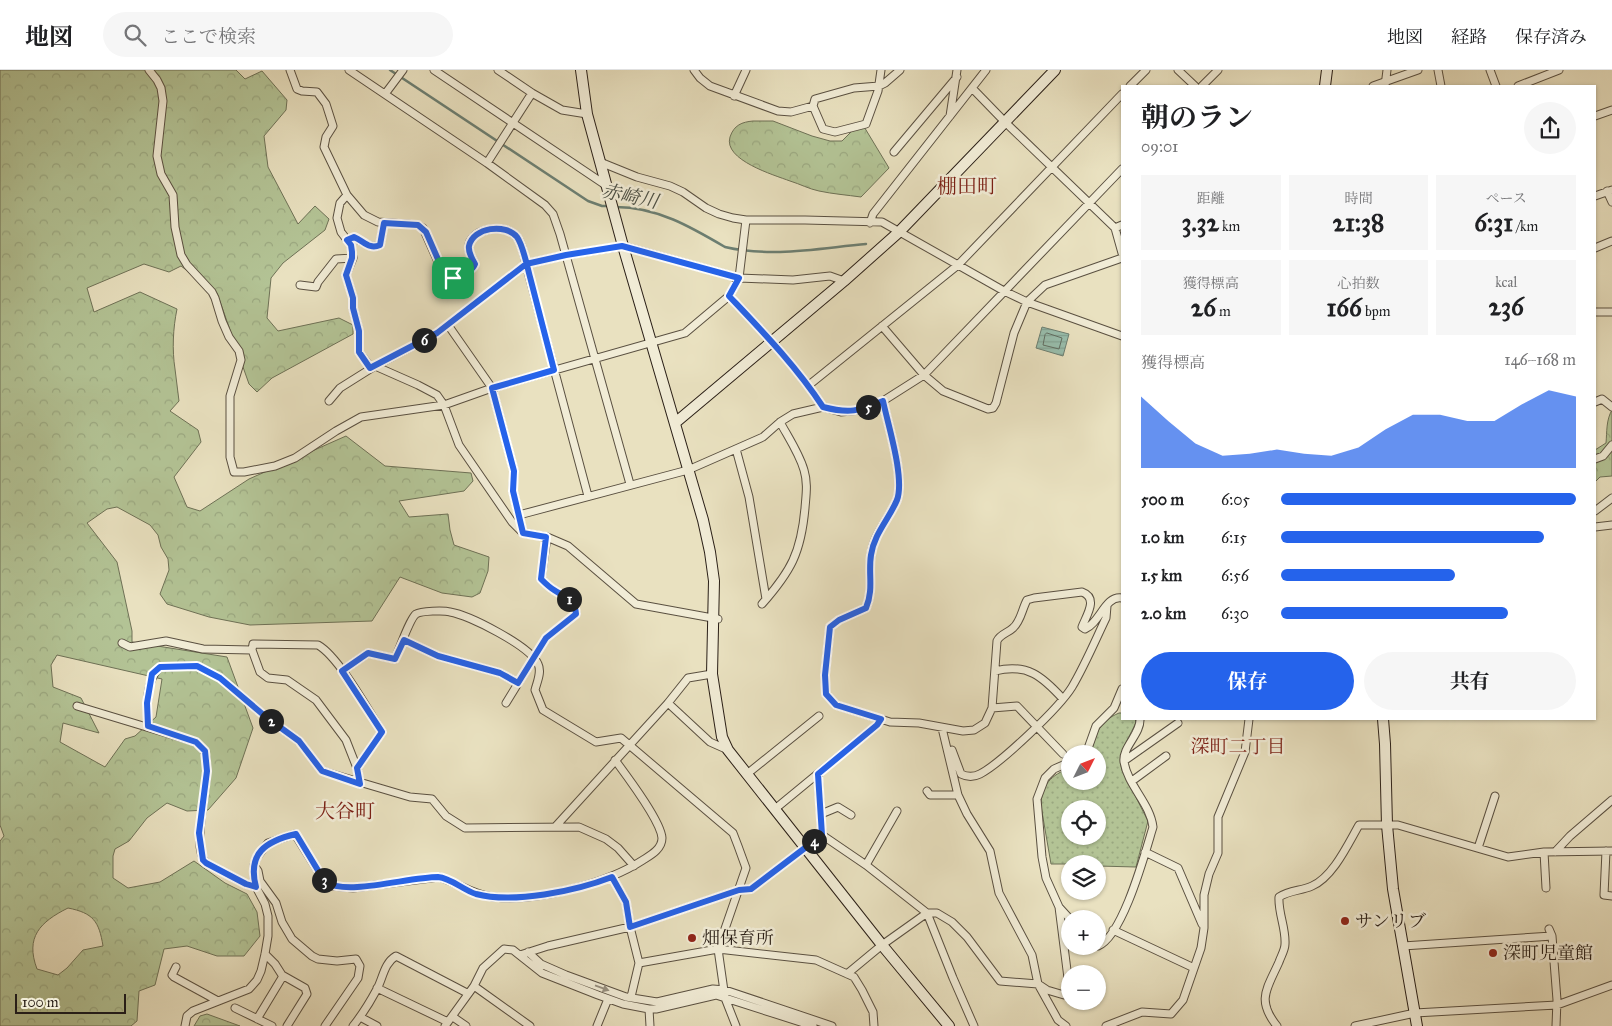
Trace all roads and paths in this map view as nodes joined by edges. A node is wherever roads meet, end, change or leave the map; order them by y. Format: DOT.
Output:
graph roads {
  1 [pos="149,70"];
  2 [pos="290,70"];
  3 [pos="349,70"];
  4 [pos="403,70"];
  5 [pos="434,70"];
  6 [pos="498,70"];
  7 [pos="509,70"];
  8 [pos="581,70"];
  9 [pos="694,70"];
  10 [pos="746,70"];
  11 [pos="881,70"];
  12 [pos="900,70"];
  13 [pos="986,70"];
  14 [pos="1055,70"];
  15 [pos="1146,70"];
  16 [pos="1178,70"];
  17 [pos="1218,70"];
  18 [pos="1327,70"];
  19 [pos="1387,70"];
  20 [pos="1418,70"];
  21 [pos="1438,70"];
  22 [pos="1490,70"];
  23 [pos="1560,70"];
  24 [pos="957,73"];
  25 [pos="511,79"];
  26 [pos="1385,84"];
  27 [pos="1131,85"];
  28 [pos="1194,85"];
  29 [pos="1203,85"];
  30 [pos="1325,85"];
  31 [pos="1441,85"];
  32 [pos="1496,85"];
  33 [pos="1521,85"];
  34 [pos="879,86"];
  35 [pos="972,88"];
  36 [pos="532,93"];
  37 [pos="385,94"];
  38 [pos="1121,95"];
  39 [pos="734,96"];
  40 [pos="813,106"];
  41 [pos="1612,110"];
  42 [pos="587,114"];
  43 [pos="950,116"];
  44 [pos="1596,116"];
  45 [pos="1005,122"];
  46 [pos="513,123"];
  47 [pos="894,152"];
  48 [pos="487,162"];
  49 [pos="600,162"];
  50 [pos="1052,168"];
  51 [pos="1121,169"];
  52 [pos="607,186"];
  53 [pos="1610,190"];
  54 [pos="347,195"];
  55 [pos="1596,196"];
  56 [pos="1612,202"];
  57 [pos="1089,204"];
  58 [pos="746,220"];
  59 [pos="384,223"];
  60 [pos="870,223"];
  61 [pos="1119,227"];
  62 [pos="899,232"];
  63 [pos="347,240"];
  64 [pos="1612,240"];
  65 [pos="1121,244"];
  66 [pos="622,246"];
  67 [pos="1596,248"];
  68 [pos="566,255"];
  69 [pos="352,258"];
  70 [pos="1121,258"];
  71 [pos="526,264"];
  72 [pos="958,265"];
  73 [pos="739,278"];
  74 [pos="844,281"];
  75 [pos="300,285"];
  76 [pos="1004,291"];
  77 [pos="729,296"];
  78 [pos="1027,302"];
  79 [pos="1596,312"];
  80 [pos="1612,312"];
  81 [pos="448,325"];
  82 [pos="882,326"];
  83 [pos="1121,336"];
  84 [pos="771,341"];
  85 [pos="651,342"];
  86 [pos="595,358"];
  87 [pos="373,367"];
  88 [pos="554,370"];
  89 [pos="924,375"];
  90 [pos="809,385"];
  91 [pos="492,388"];
  92 [pos="329,401"];
  93 [pos="883,401"];
  94 [pos="1596,402"];
  95 [pos="444,405"];
  96 [pos="823,407"];
  97 [pos="1612,407"];
  98 [pos="780,422"];
  99 [pos="676,423"];
  100 [pos="1612,445"];
  101 [pos="736,449"];
  102 [pos="1596,459"];
  103 [pos="688,470"];
  104 [pos="630,484"];
  105 [pos="588,496"];
  106 [pos="1612,498"];
  107 [pos="1596,510"];
  108 [pos="519,515"];
  109 [pos="1612,525"];
  110 [pos="1596,527"];
  111 [pos="523,533"];
  112 [pos="546,537"];
  113 [pos="1121,598"];
  114 [pos="1107,605"];
  115 [pos="716,618"];
  116 [pos="404,640"];
  117 [pos="122,643"];
  118 [pos="252,650"];
  119 [pos="534,658"];
  120 [pos="342,671"];
  121 [pos="995,671"];
  122 [pos="712,674"];
  123 [pos="518,683"];
  124 [pos="1121,691"];
  125 [pos="1063,699"];
  126 [pos="506,703"];
  127 [pos="668,703"];
  128 [pos="77,706"];
  129 [pos="992,708"];
  130 [pos="1114,708"];
  131 [pos="1121,709"];
  132 [pos="819,716"];
  133 [pos="881,719"];
  134 [pos="1140,720"];
  135 [pos="1249,720"];
  136 [pos="1383,720"];
  137 [pos="1178,724"];
  138 [pos="148,726"];
  139 [pos="1036,726"];
  140 [pos="942,728"];
  141 [pos="946,742"];
  142 [pos="628,745"];
  143 [pos="1089,745"];
  144 [pos="728,750"];
  145 [pos="1061,753"];
  146 [pos="1166,756"];
  147 [pos="615,760"];
  148 [pos="1124,761"];
  149 [pos="1061,766"];
  150 [pos="357,768"];
  151 [pos="747,774"];
  152 [pos="818,774"];
  153 [pos="1132,781"];
  154 [pos="360,784"];
  155 [pos="927,791"];
  156 [pos="958,795"];
  157 [pos="1495,796"];
  158 [pos="1612,800"];
  159 [pos="775,809"];
  160 [pos="897,811"];
  161 [pos="821,814"];
  162 [pos="851,816"];
  163 [pos="1387,825"];
  164 [pos="555,828"];
  165 [pos="822,835"];
  166 [pos="805,847"];
  167 [pos="1478,848"];
  168 [pos="1609,851"];
  169 [pos="1145,852"];
  170 [pos="1544,852"];
  171 [pos="1555,852"];
  172 [pos="254,865"];
  173 [pos="866,865"];
  174 [pos="634,866"];
  175 [pos="612,877"];
  176 [pos="256,887"];
  177 [pos="1546,888"];
  178 [pos="739,890"];
  179 [pos="1612,896"];
  180 [pos="1059,906"];
  181 [pos="1062,910"];
  182 [pos="928,913"];
  183 [pos="630,927"];
  184 [pos="1204,928"];
  185 [pos="1113,930"];
  186 [pos="1106,940"];
  187 [pos="882,945"];
  188 [pos="1403,946"];
  189 [pos="718,949"];
  190 [pos="528,952"];
  191 [pos="265,954"];
  192 [pos="520,955"];
  193 [pos="639,963"];
  194 [pos="176,967"];
  195 [pos="1194,968"];
  196 [pos="847,974"];
  197 [pos="283,976"];
  198 [pos="1038,984"];
  199 [pos="1612,985"];
  200 [pos="474,986"];
  201 [pos="377,988"];
  202 [pos="467,993"];
  203 [pos="725,994"];
  204 [pos="631,997"];
  205 [pos="608,998"];
  206 [pos="218,1001"];
  207 [pos="1557,1005"];
  208 [pos="235,1008"];
  209 [pos="649,1009"];
  210 [pos="1415,1013"];
  211 [pos="360,1017"];
  212 [pos="257,1019"];
  213 [pos="448,1022"];
  214 [pos="1364,1025"];
  215 [pos="185,1026"];
  216 [pos="272,1026"];
  217 [pos="287,1026"];
  218 [pos="325,1026"];
  219 [pos="353,1026"];
  220 [pos="378,1026"];
  221 [pos="466,1026"];
  222 [pos="530,1026"];
  223 [pos="597,1026"];
  224 [pos="650,1026"];
  225 [pos="736,1026"];
  226 [pos="813,1026"];
  227 [pos="832,1026"];
  228 [pos="874,1026"];
  229 [pos="950,1026"];
  230 [pos="974,1026"];
  231 [pos="1066,1026"];
  232 [pos="1106,1026"];
  233 [pos="1277,1026"];
  234 [pos="1355,1026"];
  235 [pos="1417,1026"];
  236 [pos="1556,1026"];
  1 -- 95 [label="street"];
  2 -- 54 [label="street"];
  3 -- 37 [label="street"];
  4 -- 37 [label="street"];
  5 -- 46 [label="street"];
  6 -- 25 [label="street"];
  7 -- 25 [label="street"];
  8 -- 42 [label="street"];
  9 -- 39 [label="street"];
  10 -- 39 [label="street"];
  11 -- 34 [label="street"];
  12 -- 34 [label="street"];
  13 -- 35 [label="street"];
  14 -- 45 [label="street"];
  15 -- 27 [label="street"];
  16 -- 28 [label="street"];
  17 -- 29 [label="street"];
  18 -- 30 [label="street"];
  19 -- 26 [label="street"];
  20 -- 26 [label="street"];
  21 -- 31 [label="street"];
  22 -- 32 [label="street"];
  23 -- 33 [label="street"];
  24 -- 43 [label="street"];
  24 -- 47 [label="street"];
  25 -- 36 [label="street"];
  34 -- 40 [label="street"];
  34 -- 40 [label="street"];
  35 -- 43 [label="street"];
  35 -- 45 [label="street"];
  36 -- 42 [label="street"];
  36 -- 46 [label="street"];
  37 -- 48 [label="street"];
  38 -- 50 [label="street"];
  39 -- 40 [label="street"];
  41 -- 44 [label="street"];
  42 -- 49 [label="street"];
  43 -- 60 [label="street"];
  45 -- 50 [label="street"];
  45 -- 62 [label="street"];
  46 -- 48 [label="street"];
  46 -- 52 [label="street"];
  48 -- 68 [label="street"];
  49 -- 52 [label="street"];
  49 -- 58 [label="street"];
  50 -- 57 [label="street"];
  50 -- 72 [label="street"];
  51 -- 57 [label="street"];
  52 -- 66 [label="street"];
  53 -- 55 [label="street"];
  53 -- 56 [label="street"];
  54 -- 59 [label="street"];
  54 -- 63 [label="street"];
  57 -- 61 [label="street"];
  57 -- 76 [label="street"];
  58 -- 60 [label="street"];
  58 -- 73 [label="street"];
  59 -- 63 [label="street"];
  59 -- 71 [label="street"];
  60 -- 62 [label="street"];
  61 -- 65 [label="street"];
  62 -- 72 [label="street"];
  62 -- 74 [label="street"];
  63 -- 69 [label="street"];
  64 -- 67 [label="street"];
  66 -- 68 [label="street"];
  66 -- 73 [label="street"];
  66 -- 85 [label="street"];
  68 -- 71 [label="street"];
  68 -- 86 [label="street"];
  69 -- 75 [label="street"];
  69 -- 87 [label="street"];
  70 -- 78 [label="street"];
  71 -- 81 [label="street"];
  71 -- 88 [label="street"];
  72 -- 76 [label="street"];
  72 -- 82 [label="street"];
  73 -- 74 [label="street"];
  73 -- 77 [label="street"];
  74 -- 84 [label="street"];
  76 -- 78 [label="street"];
  76 -- 89 [label="street"];
  77 -- 84 [label="street"];
  77 -- 85 [label="street"];
  78 -- 83 [label="street"];
  78 -- 89 [label="street"];
  79 -- 80 [label="street"];
  81 -- 87 [label="street"];
  81 -- 91 [label="street"];
  82 -- 89 [label="street"];
  82 -- 90 [label="street"];
  84 -- 90 [label="street"];
  84 -- 99 [label="street"];
  85 -- 86 [label="street"];
  85 -- 99 [label="street"];
  86 -- 88 [label="street"];
  86 -- 104 [label="street"];
  87 -- 92 [label="street"];
  87 -- 95 [label="street"];
  88 -- 91 [label="street"];
  88 -- 105 [label="street"];
  89 -- 93 [label="street"];
  90 -- 96 [label="street"];
  91 -- 95 [label="street"];
  91 -- 108 [label="street"];
  93 -- 96 [label="street"];
  93 -- 133 [label="street"];
  94 -- 97 [label="street"];
  95 -- 111 [label="street"];
  96 -- 98 [label="street"];
  98 -- 101 [label="street"];
  98 -- 101 [label="street"];
  99 -- 103 [label="street"];
  100 -- 102 [label="street"];
  101 -- 103 [label="street"];
  103 -- 104 [label="street"];
  103 -- 115 [label="street"];
  104 -- 105 [label="street"];
  105 -- 108 [label="street"];
  106 -- 107 [label="street"];
  108 -- 111 [label="street"];
  109 -- 110 [label="street"];
  111 -- 112 [label="street"];
  112 -- 115 [label="street"];
  112 -- 119 [label="street"];
  113 -- 114 [label="street"];
  114 -- 121 [label="street"];
  114 -- 125 [label="street"];
  115 -- 122 [label="street"];
  116 -- 119 [label="street"];
  116 -- 120 [label="street"];
  116 -- 123 [label="street"];
  117 -- 118 [label="street"];
  118 -- 120 [label="street"];
  118 -- 150 [label="street"];
  119 -- 123 [label="street"];
  119 -- 142 [label="street"];
  120 -- 150 [label="street"];
  121 -- 125 [label="street"];
  121 -- 129 [label="street"];
  122 -- 127 [label="street"];
  122 -- 144 [label="street"];
  123 -- 126 [label="street"];
  124 -- 130 [label="street"];
  125 -- 139 [label="street"];
  127 -- 142 [label="street"];
  127 -- 144 [label="street"];
  128 -- 138 [label="street"];
  129 -- 139 [label="street"];
  129 -- 140 [label="street"];
  130 -- 131 [label="street"];
  130 -- 143 [label="street"];
  132 -- 151 [label="street"];
  133 -- 140 [label="street"];
  133 -- 152 [label="street"];
  134 -- 148 [label="street"];
  135 -- 184 [label="street"];
  136 -- 163 [label="street"];
  137 -- 148 [label="street"];
  138 -- 154 [label="street"];
  138 -- 176 [label="street"];
  139 -- 141 [label="street"];
  139 -- 145 [label="street"];
  140 -- 141 [label="street"];
  141 -- 156 [label="street"];
  142 -- 147 [label="street"];
  142 -- 178 [label="street"];
  144 -- 151 [label="street"];
  146 -- 153 [label="street"];
  147 -- 164 [label="street"];
  147 -- 174 [label="street"];
  148 -- 153 [label="street"];
  149 -- 180 [label="street"];
  150 -- 154 [label="street"];
  151 -- 159 [label="street"];
  152 -- 159 [label="street"];
  152 -- 161 [label="street"];
  153 -- 169 [label="street"];
  154 -- 164 [label="street"];
  155 -- 156 [label="street"];
  156 -- 198 [label="street"];
  157 -- 167 [label="street"];
  158 -- 171 [label="street"];
  159 -- 166 [label="street"];
  160 -- 173 [label="street"];
  161 -- 162 [label="street"];
  161 -- 165 [label="street"];
  163 -- 167 [label="street"];
  163 -- 188 [label="street"];
  163 -- 233 [label="street"];
  164 -- 174 [label="street"];
  165 -- 166 [label="street"];
  165 -- 173 [label="street"];
  166 -- 178 [label="street"];
  166 -- 187 [label="street"];
  167 -- 170 [label="street"];
  168 -- 171 [label="street"];
  168 -- 179 [label="street"];
  169 -- 184 [label="street"];
  169 -- 185 [label="street"];
  170 -- 171 [label="street"];
  170 -- 177 [label="street"];
  172 -- 175 [label="street"];
  172 -- 176 [label="street"];
  172 -- 218 [label="street"];
  173 -- 182 [label="street"];
  174 -- 175 [label="street"];
  175 -- 183 [label="street"];
  176 -- 191 [label="street"];
  178 -- 183 [label="street"];
  178 -- 189 [label="street"];
  180 -- 181 [label="street"];
  180 -- 198 [label="street"];
  182 -- 187 [label="street"];
  182 -- 198 [label="street"];
  182 -- 230 [label="street"];
  183 -- 190 [label="street"];
  183 -- 193 [label="street"];
  184 -- 195 [label="street"];
  185 -- 186 [label="street"];
  185 -- 195 [label="street"];
  187 -- 196 [label="street"];
  187 -- 229 [label="street"];
  188 -- 207 [label="street"];
  188 -- 210 [label="street"];
  189 -- 193 [label="street"];
  189 -- 196 [label="street"];
  189 -- 203 [label="street"];
  190 -- 192 [label="street"];
  190 -- 204 [label="street, one-way"];
  191 -- 197 [label="street"];
  191 -- 206 [label="street"];
  192 -- 200 [label="street"];
  192 -- 205 [label="street"];
  193 -- 204 [label="street"];
  194 -- 206 [label="street"];
  195 -- 232 [label="street"];
  196 -- 228 [label="street"];
  197 -- 212 [label="street"];
  197 -- 217 [label="street"];
  198 -- 231 [label="street"];
  199 -- 207 [label="street"];
  200 -- 202 [label="street"];
  200 -- 222 [label="street"];
  201 -- 202 [label="street"];
  201 -- 211 [label="street"];
  201 -- 213 [label="street"];
  202 -- 213 [label="street"];
  203 -- 204 [label="street"];
  203 -- 209 [label="street"];
  203 -- 225 [label="street"];
  203 -- 226 [label="street"];
  203 -- 227 [label="street"];
  205 -- 209 [label="street"];
  205 -- 223 [label="street"];
  206 -- 215 [label="street"];
  207 -- 210 [label="street"];
  207 -- 236 [label="street"];
  208 -- 212 [label="street"];
  209 -- 224 [label="street"];
  210 -- 214 [label="street"];
  210 -- 235 [label="street"];
  211 -- 219 [label="street"];
  211 -- 220 [label="street"];
  212 -- 216 [label="street"];
  213 -- 221 [label="street"];
  214 -- 234 [label="street"];
}
